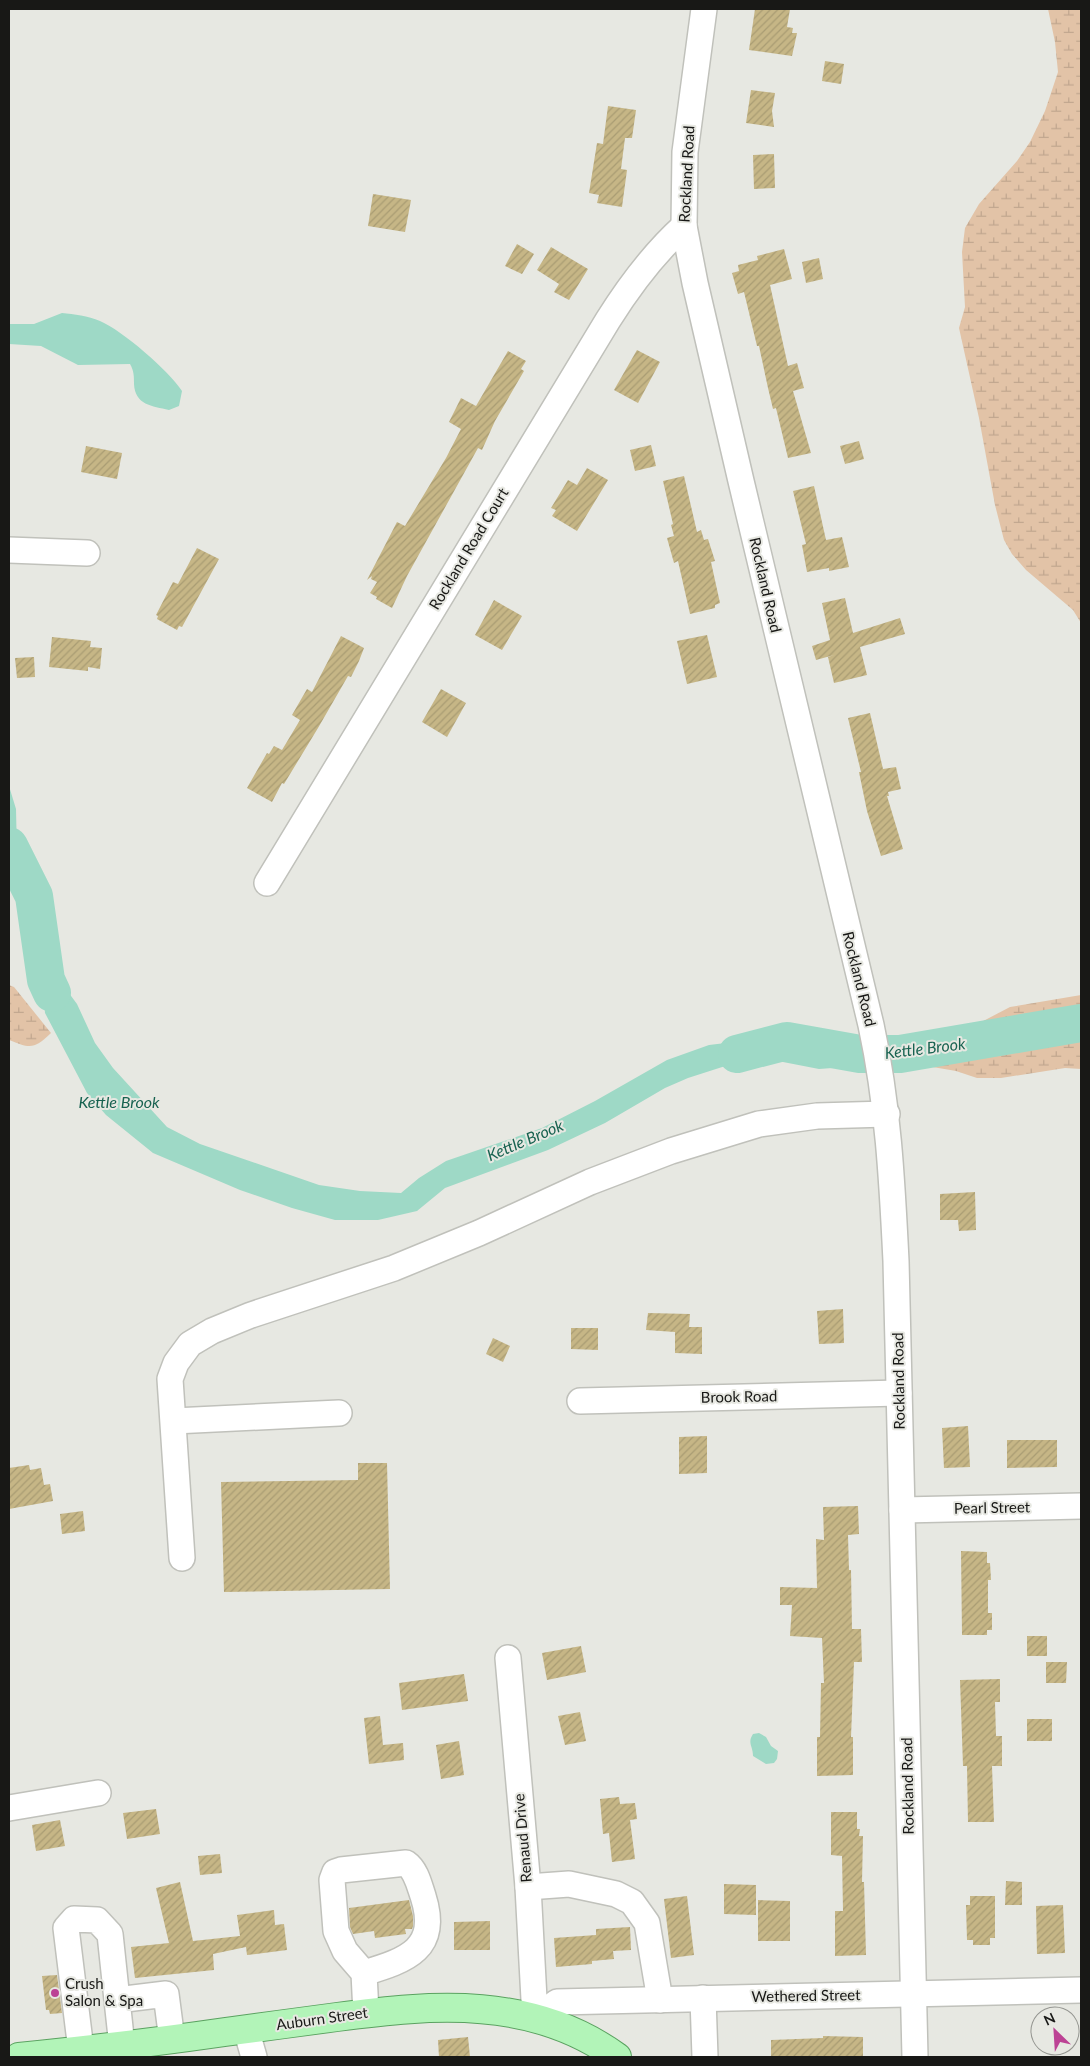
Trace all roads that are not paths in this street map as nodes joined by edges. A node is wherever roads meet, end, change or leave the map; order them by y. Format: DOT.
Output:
graph roads {
  1 [pos="704,9"];
  2 [pos="684,226"];
  3 [pos="9,550"];
  4 [pos="88,553"];
  5 [pos="267,882"];
  6 [pos="887,1114"];
  7 [pos="899,1393"];
  8 [pos="580,1401"];
  9 [pos="339,1413"];
  10 [pos="174,1422"];
  11 [pos="1081,1506"];
  12 [pos="902,1510"];
  13 [pos="182,1558"];
  14 [pos="508,1658"];
  15 [pos="98,1793"];
  16 [pos="9,1808"];
  17 [pos="528,1887"];
  18 [pos="364,1973"];
  19 [pos="1081,1990"];
  20 [pos="913,1994"];
  21 [pos="703,1998"];
  22 [pos="117,2000"];
  23 [pos="660,2000"];
  24 [pos="366,2013"];
  25 [pos="535,2018"];
  26 [pos="246,2029"];
  27 [pos="172,2040"];
  28 [pos="122,2046"];
  29 [pos="81,2050"];
  30 [pos="18,2057"];
  31 [pos="254,2057"];
  32 [pos="617,2057"];
  33 [pos="705,2057"];
  34 [pos="915,2057"];
  1 -- 2 [label="street, Rockland Road"];
  2 -- 5 [label="street, Rockland Road Court"];
  2 -- 6 [label="street, Rockland Road"];
  3 -- 4 [label="street"];
  6 -- 7 [label="street, Rockland Road"];
  6 -- 10 [label="street"];
  7 -- 8 [label="street, Brook Road"];
  7 -- 12 [label="street, Rockland Road"];
  9 -- 10 [label="street"];
  10 -- 13 [label="street"];
  11 -- 12 [label="street, Pearl Street"];
  12 -- 20 [label="street, Rockland Road"];
  14 -- 17 [label="street, Renaud Drive"];
  15 -- 16 [label="street"];
  17 -- 23 [label="street"];
  17 -- 25 [label="street, Renaud Drive"];
  18 -- 18 [label="street"];
  18 -- 24 [label="street"];
  19 -- 20 [label="street, Wethered Street"];
  20 -- 21 [label="street, Wethered Street"];
  20 -- 34 [label="street, Rockland Road"];
  21 -- 23 [label="street, Wethered Street"];
  21 -- 33 [label="street"];
  22 -- 27 [label="street"];
  22 -- 28 [label="street"];
  22 -- 29 [label="street"];
  23 -- 25 [label="street, Wethered Street"];
  24 -- 25 [label="main road, Auburn Street"];
  24 -- 26 [label="main road, Auburn Street"];
  25 -- 32 [label="main road, Auburn Street"];
  26 -- 27 [label="main road, Auburn Street"];
  26 -- 31 [label="street"];
  27 -- 28 [label="main road, Auburn Street"];
  28 -- 29 [label="main road, Auburn Street"];
  29 -- 30 [label="main road, Auburn Street"];
}
